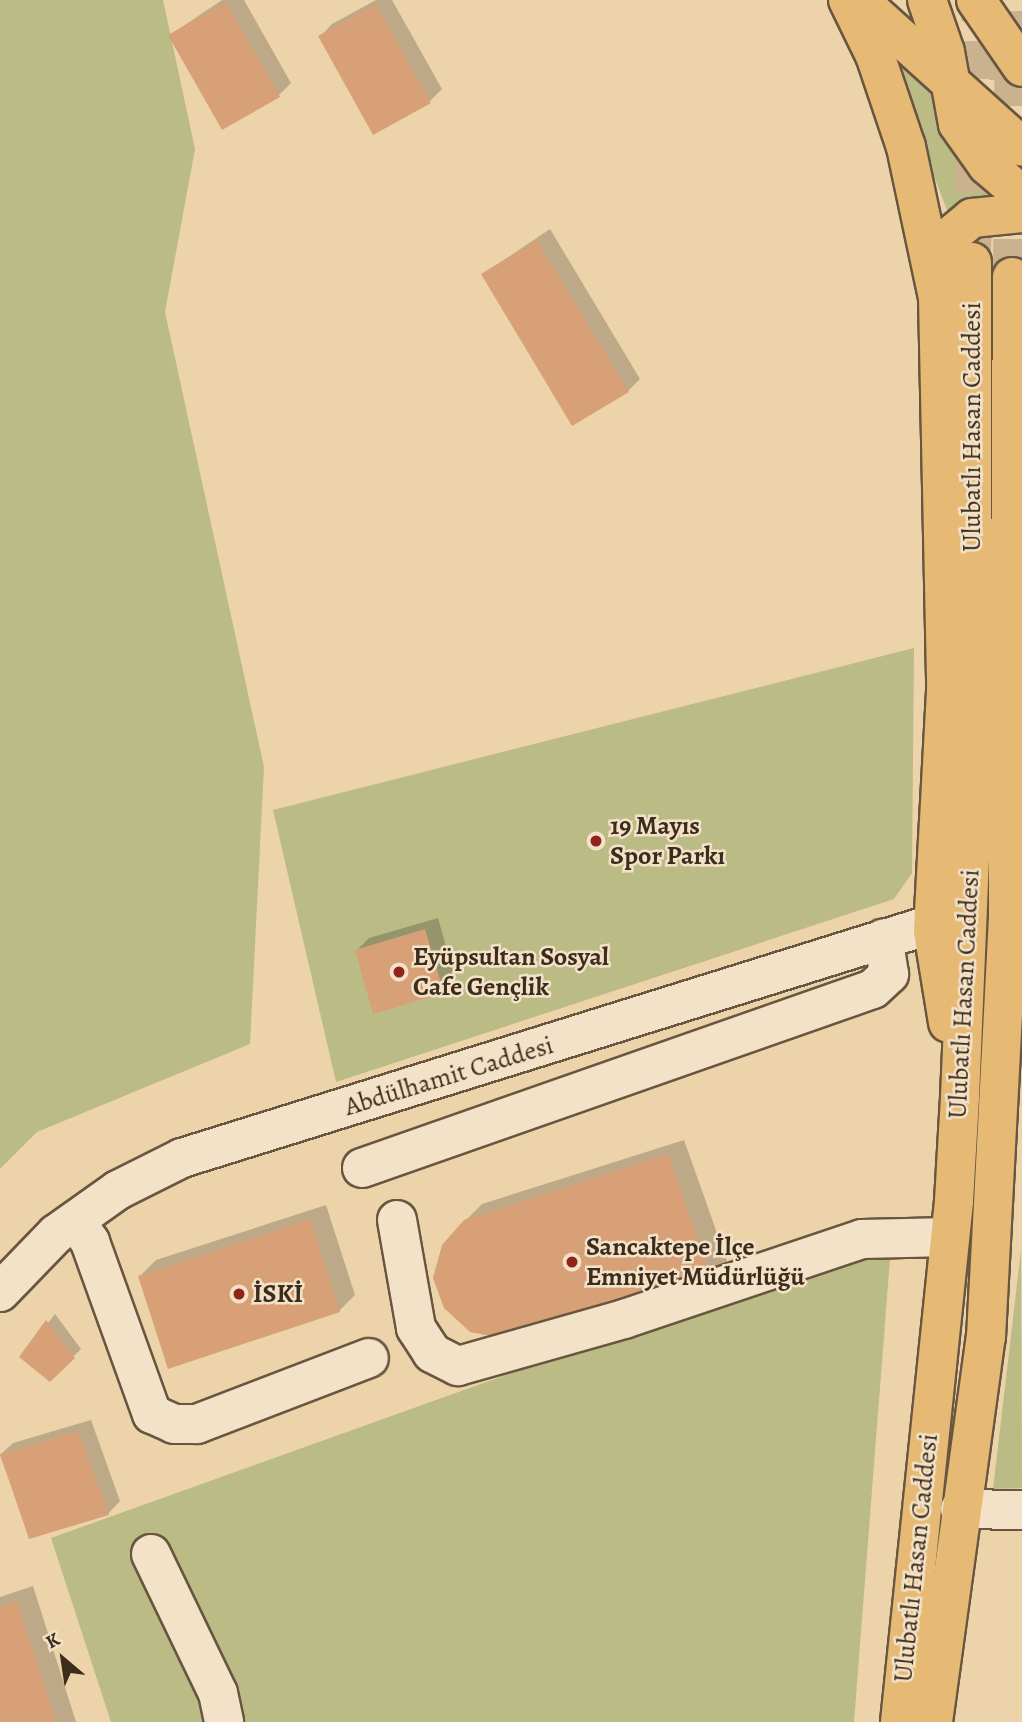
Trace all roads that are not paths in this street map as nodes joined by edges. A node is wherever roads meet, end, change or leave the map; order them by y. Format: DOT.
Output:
graph roads {
  1 [pos="848,0"];
  2 [pos="859,0"];
  3 [pos="927,0"];
  4 [pos="982,5"];
  5 [pos="1022,67"];
  6 [pos="947,84"];
  7 [pos="1022,147"];
  8 [pos="1022,195"];
  9 [pos="1022,214"];
  10 [pos="972,262"];
  11 [pos="1012,277"];
  12 [pos="936,284"];
  13 [pos="933,924"];
  14 [pos="883,939"];
  15 [pos="960,1097"];
  16 [pos="1022,1126"];
  17 [pos="362,1168"];
  18 [pos="397,1220"];
  19 [pos="75,1221"];
  20 [pos="950,1237"];
  21 [pos="0,1292"];
  22 [pos="986,1337"];
  23 [pos="369,1358"];
  24 [pos="960,1509"];
  25 [pos="1022,1510"];
  26 [pos="151,1554"];
  27 [pos="224,1722"];
  28 [pos="900,1722"];
  29 [pos="933,1722"];
  1 -- 12 [label="main road"];
  2 -- 6 [label="main road"];
  3 -- 6 [label="main road"];
  4 -- 5 [label="main road"];
  6 -- 7 [label="main road"];
  6 -- 8 [label="main road"];
  9 -- 12 [label="main road"];
  10 -- 15 [label="main road, Ulubatlı Hasan Caddesi"];
  11 -- 22 [label="main road, Ulubatlı Hasan Caddesi"];
  12 -- 13 [label="main road"];
  13 -- 14 [label="street, Abdülhamit Caddesi"];
  13 -- 15 [label="main road"];
  14 -- 17 [label="street"];
  14 -- 19 [label="street, Abdülhamit Caddesi"];
  15 -- 20 [label="main road, Ulubatlı Hasan Caddesi"];
  16 -- 22 [label="main road"];
  18 -- 20 [label="street"];
  19 -- 21 [label="street, Abdülhamit Caddesi"];
  19 -- 23 [label="street"];
  20 -- 28 [label="main road, Ulubatlı Hasan Caddesi"];
  22 -- 24 [label="main road, Ulubatlı Hasan Caddesi"];
  24 -- 25 [label="street"];
  24 -- 29 [label="main road, Ulubatlı Hasan Caddesi"];
  26 -- 27 [label="street"];
}
